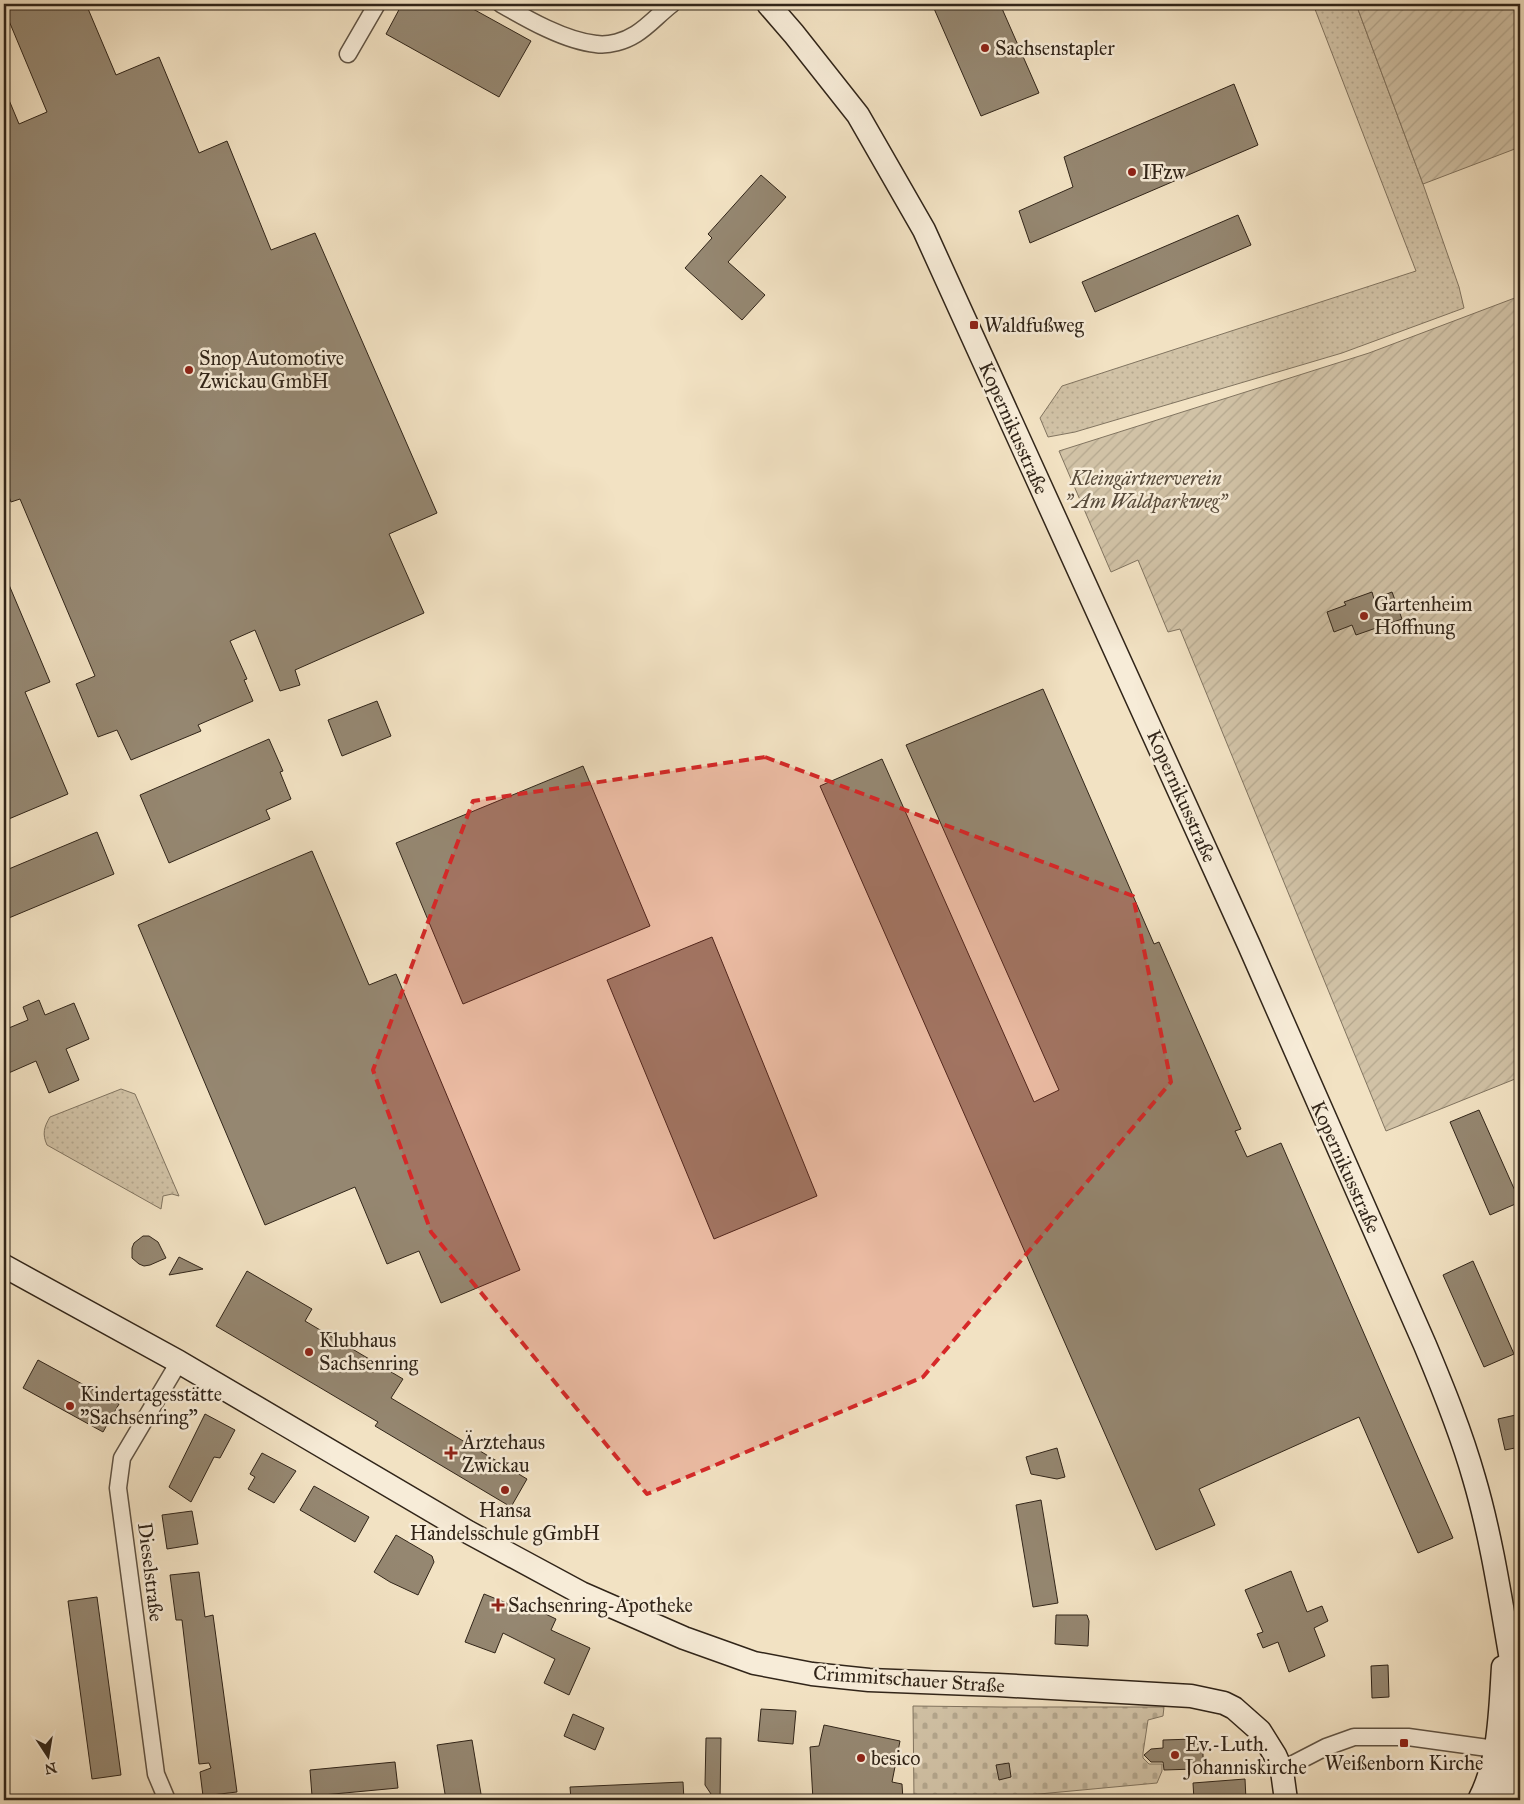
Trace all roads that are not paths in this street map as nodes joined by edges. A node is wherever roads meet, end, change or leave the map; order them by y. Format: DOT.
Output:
graph roads {
  1 [pos="377,4"];
  2 [pos="501,4"];
  3 [pos="672,4"];
  4 [pos="768,4"];
  5 [pos="348,54"];
  6 [pos="4,1266"];
  7 [pos="179,1362"];
  8 [pos="1505,1631"];
  9 [pos="1495,1750"];
  10 [pos="1282,1772"];
  11 [pos="167,1800"];
  12 [pos="1286,1800"];
  13 [pos="1478,1800"];
  14 [pos="1503,1800"];
  1 -- 5 [label="street"];
  2 -- 3 [label="street"];
  4 -- 8 [label="street, Kopernikusstraße"];
  6 -- 7 [label="street, Crimmitschauer Straße"];
  7 -- 10 [label="street, Crimmitschauer Straße"];
  7 -- 11 [label="street, Dieselstraße"];
  8 -- 9 [label="street, Kopernikusstraße"];
  8 -- 14 [label="street, Kopernikusstraße"];
  9 -- 10 [label="street"];
  9 -- 13 [label="street, Kopernikusstraße"];
  10 -- 12 [label="street, Crimmitschauer Straße"];
}
